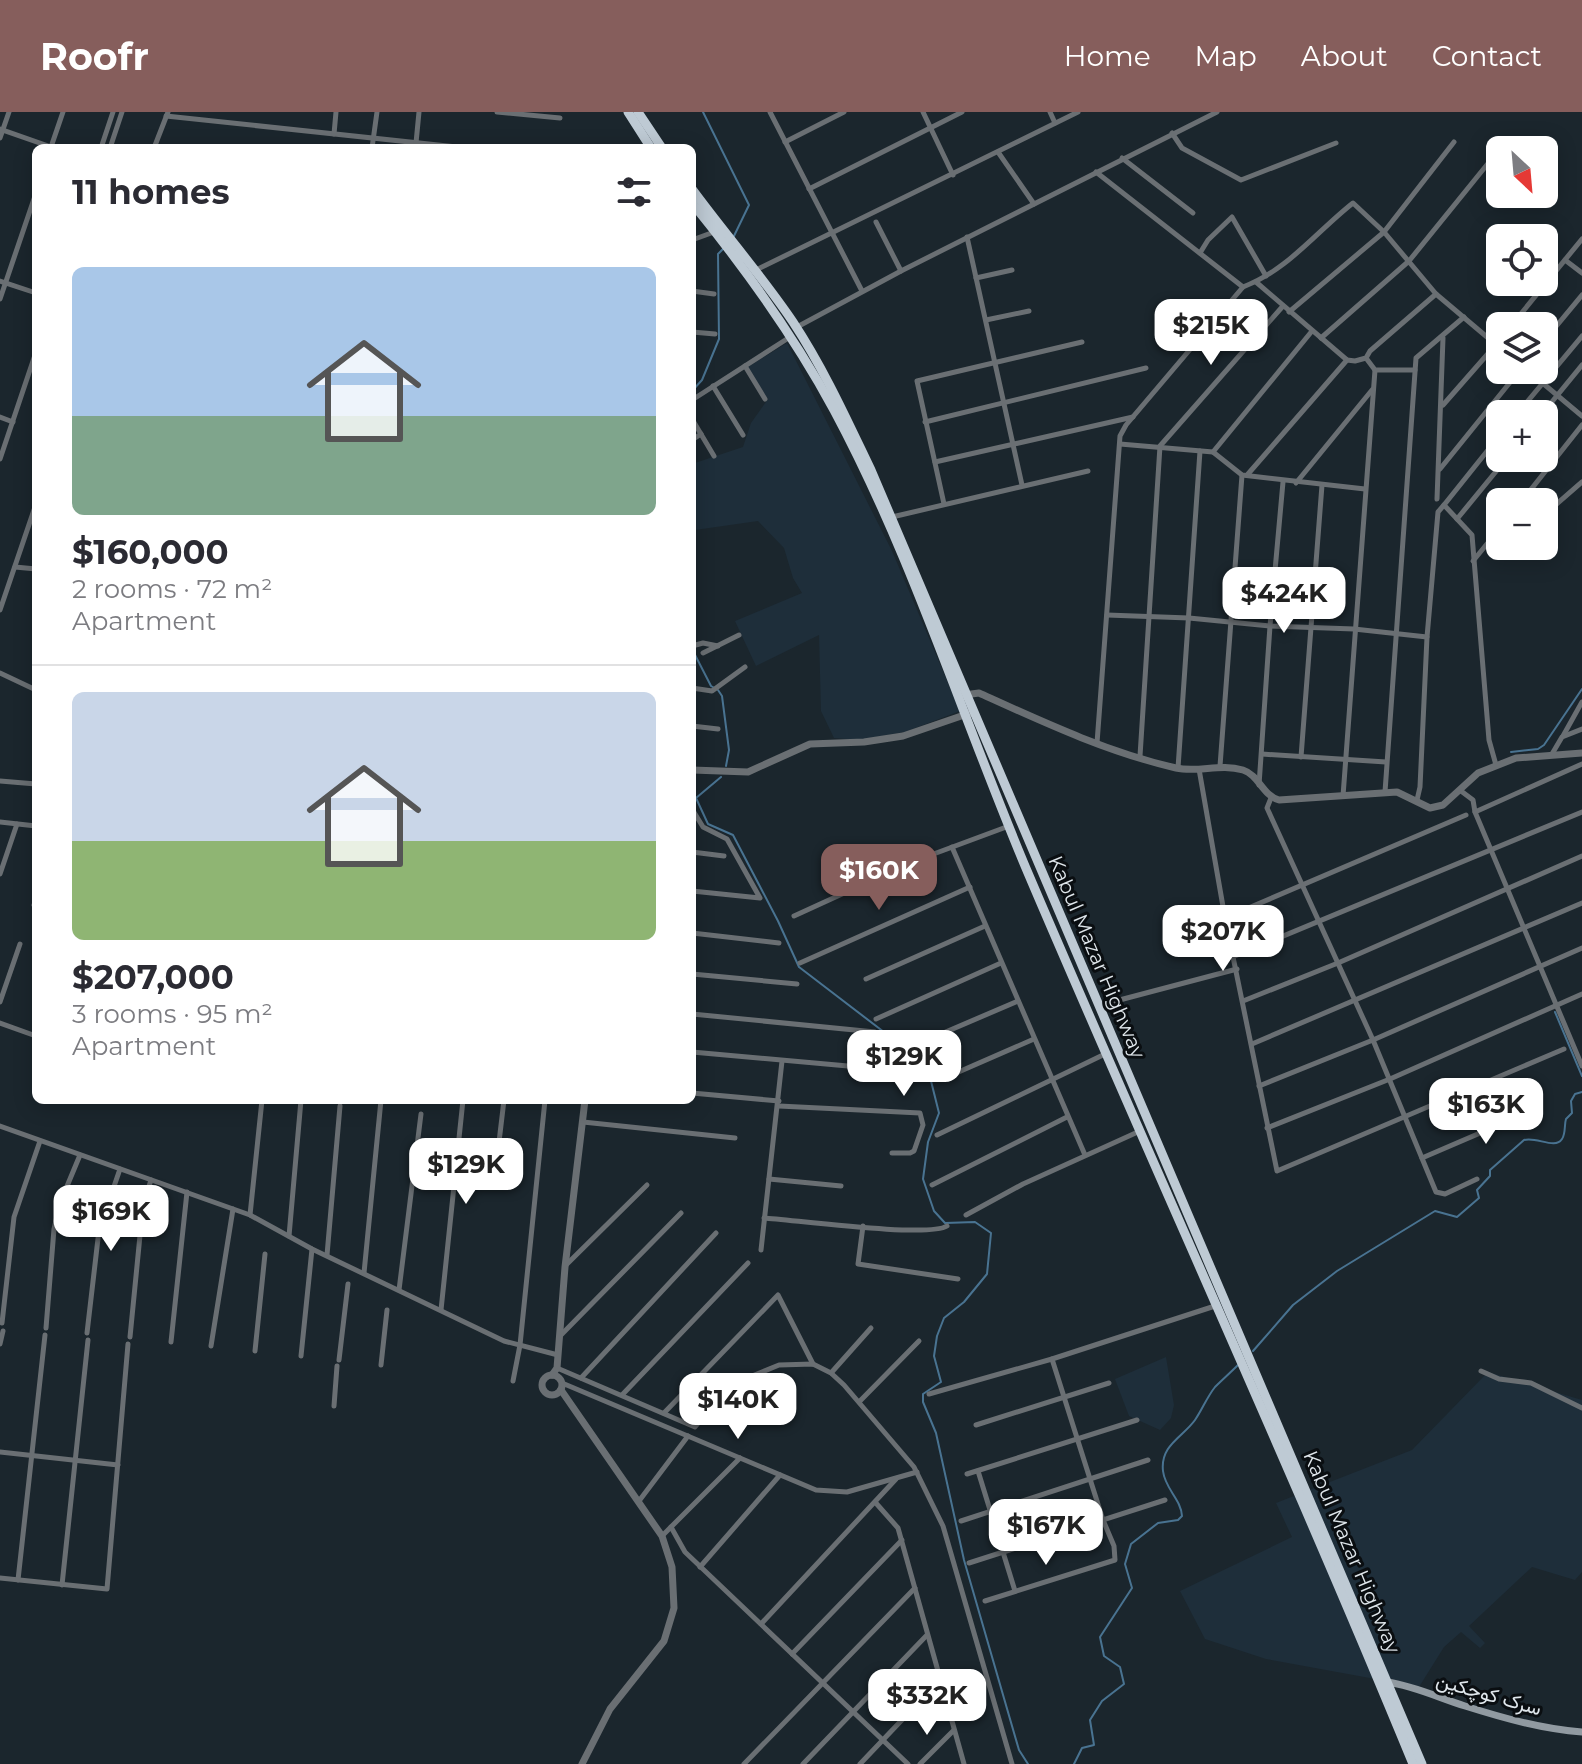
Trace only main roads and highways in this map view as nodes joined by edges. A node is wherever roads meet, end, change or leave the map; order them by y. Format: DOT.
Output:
graph roads {
  1 [pos="628,112"];
  2 [pos="638,112"];
  3 [pos="650,142"];
  4 [pos="696,195"];
  5 [pos="696,210"];
  6 [pos="726,238"];
  7 [pos="856,447"];
  8 [pos="901,549"];
  9 [pos="971,712"];
  10 [pos="1387,1682"];
  11 [pos="1582,1732"];
  12 [pos="1413,1764"];
  13 [pos="1422,1764"];
  1 -- 3 [label="highway"];
  2 -- 3 [label="highway"];
  4 -- 6 [label="highway, Kabul Mazar Highway"];
  5 -- 6 [label="highway, Kabul Mazar Highway"];
  6 -- 7 [label="highway, Kabul Mazar Highway"];
  7 -- 8 [label="highway, Kabul Mazar Highway"];
  7 -- 8 [label="highway, Kabul Mazar Highway"];
  8 -- 9 [label="highway, Kabul Mazar Highway"];
  9 -- 10 [label="highway, Kabul Mazar Highway"];
  9 -- 12 [label="highway, Kabul Mazar Highway"];
  10 -- 11 [label="main road, سرک کوچکین"];
  10 -- 13 [label="highway, Kabul Mazar Highway"];
}
